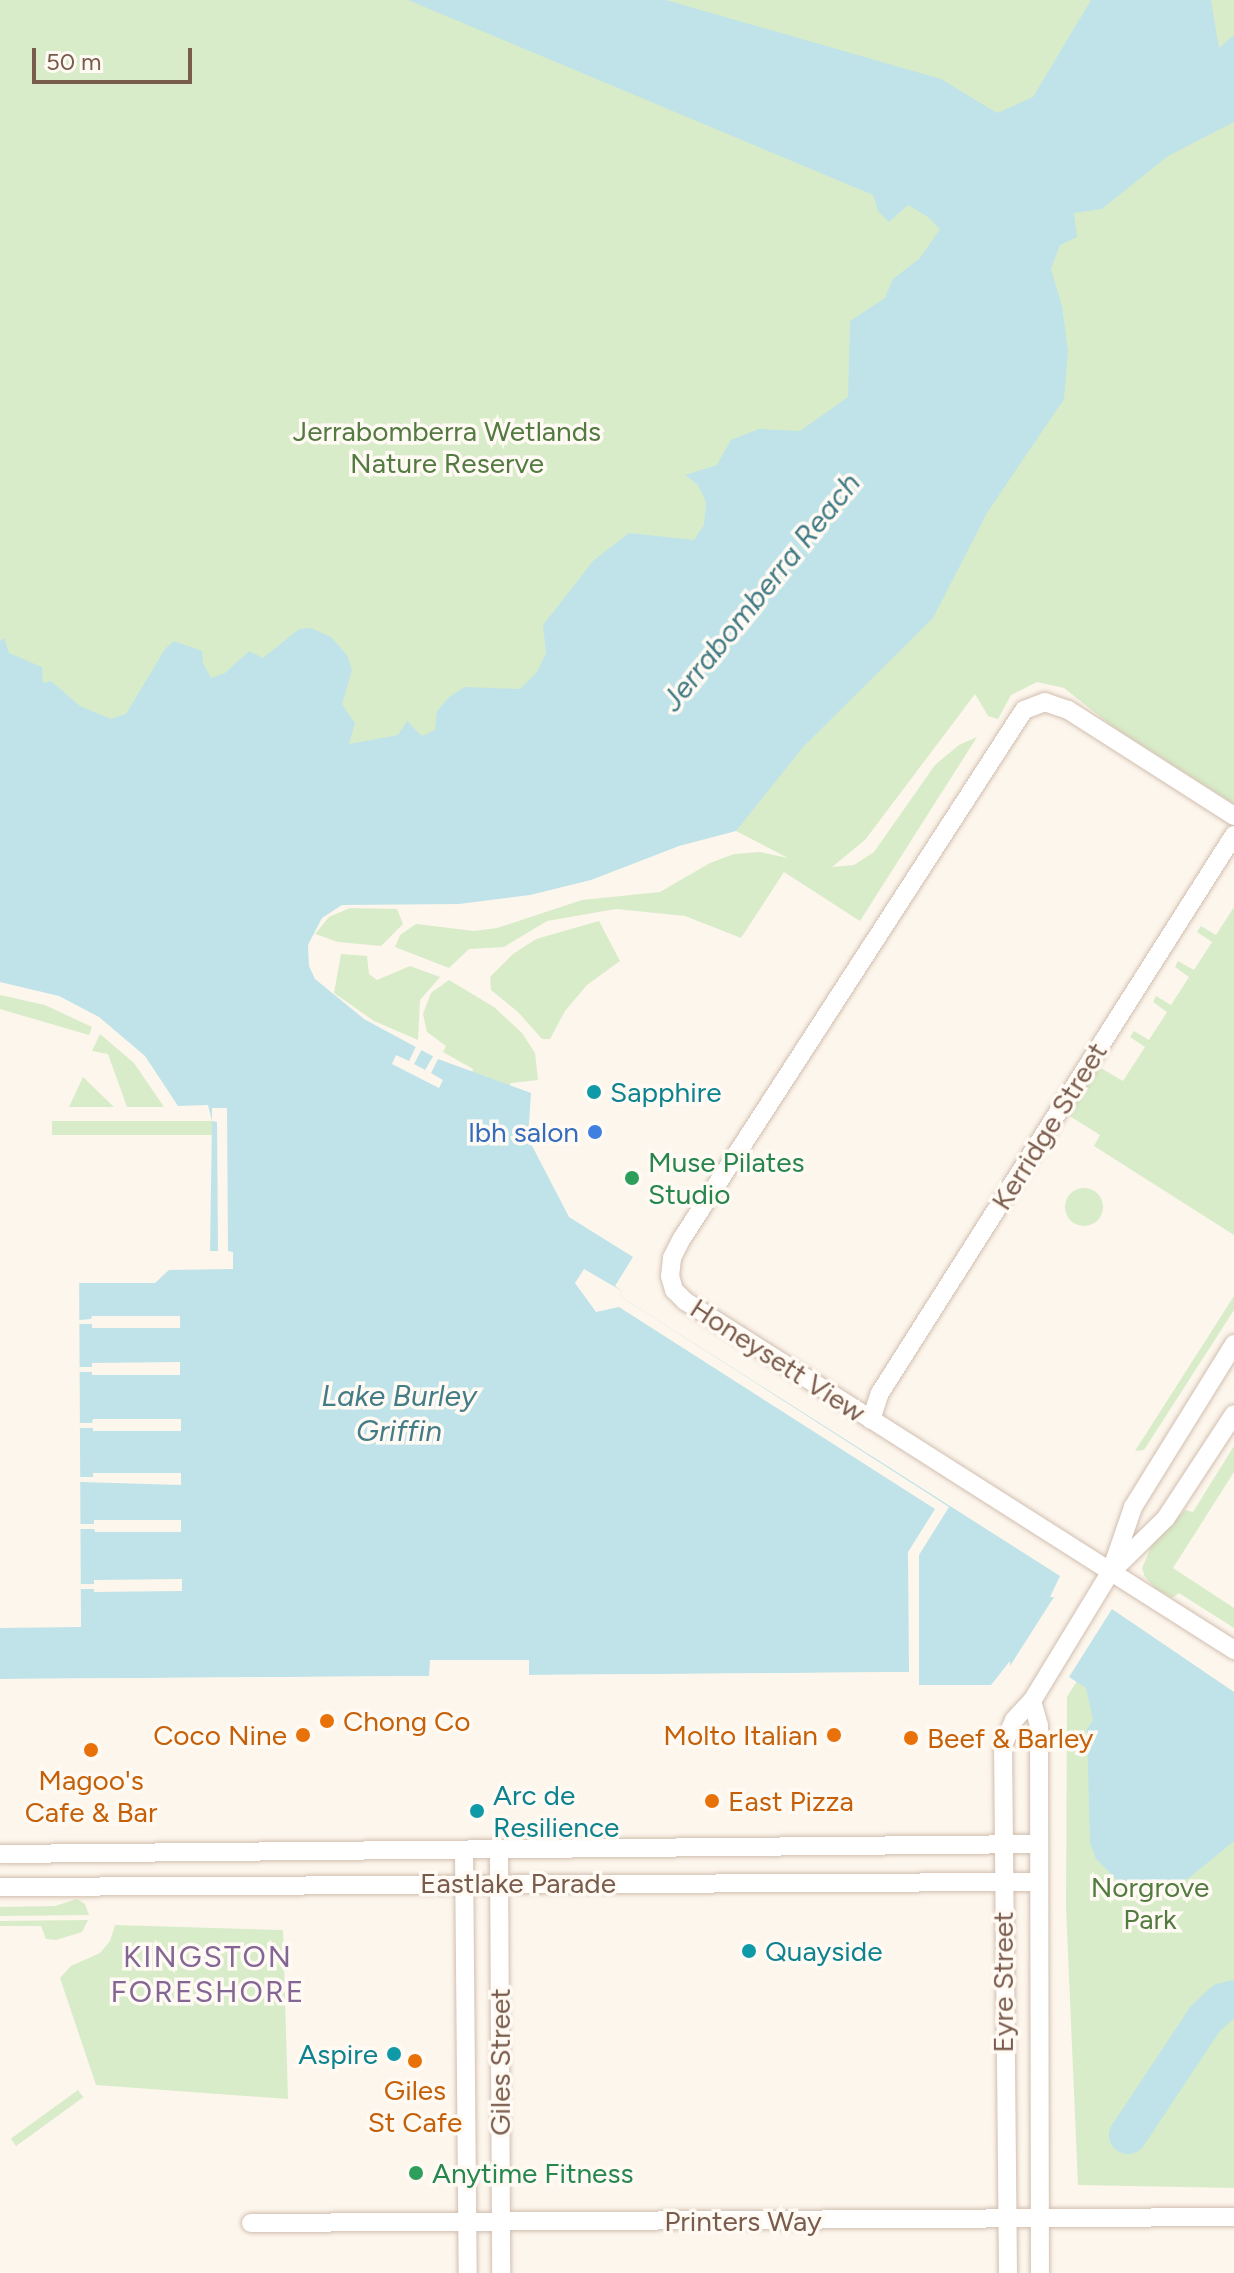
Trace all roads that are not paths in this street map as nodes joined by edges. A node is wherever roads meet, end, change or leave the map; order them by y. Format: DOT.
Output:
graph roads {
  1 [pos="1234,816"];
  2 [pos="1234,835"];
  3 [pos="1234,1344"];
  4 [pos="1234,1414"];
  5 [pos="871,1420"];
  6 [pos="1111,1571"];
  7 [pos="1234,1650"];
  8 [pos="1032,1701"];
  9 [pos="1036,1844"];
  10 [pos="1002,1846"];
  11 [pos="464,1850"];
  12 [pos="499,1850"];
  13 [pos="0,1854"];
  14 [pos="1002,1881"];
  15 [pos="1037,1882"];
  16 [pos="464,1884"];
  17 [pos="499,1884"];
  18 [pos="0,1887"];
  19 [pos="1234,2217"];
  20 [pos="1008,2219"];
  21 [pos="1039,2219"];
  22 [pos="466,2222"];
  23 [pos="500,2222"];
  24 [pos="251,2223"];
  25 [pos="468,2273"];
  26 [pos="501,2273"];
  27 [pos="1008,2273"];
  28 [pos="1040,2273"];
  1 -- 5 [label="street, Honeysett View"];
  2 -- 5 [label="street, Kerridge Street"];
  3 -- 6 [label="street, Eyre Street"];
  4 -- 6 [label="street, Eyre Street"];
  5 -- 6 [label="street, Honeysett View"];
  6 -- 7 [label="street, Honeysett View"];
  6 -- 8 [label="street, Eyre Street"];
  8 -- 9 [label="street, Eyre Street"];
  8 -- 10 [label="street, Eyre Street"];
  9 -- 10 [label="street, Eastlake Parade"];
  9 -- 15 [label="street, Eyre Street"];
  10 -- 12 [label="street, Eastlake Parade"];
  10 -- 14 [label="street, Eyre Street"];
  11 -- 12 [label="street, Eastlake Parade"];
  11 -- 13 [label="street, Eastlake Parade"];
  11 -- 16 [label="street, Giles Street"];
  12 -- 17 [label="street, Giles Street"];
  14 -- 15 [label="street, Eastlake Parade"];
  14 -- 17 [label="street, Eastlake Parade"];
  14 -- 20 [label="street, Eyre Street"];
  15 -- 21 [label="street, Eyre Street"];
  16 -- 17 [label="street, Eastlake Parade"];
  16 -- 18 [label="street, Eastlake Parade"];
  16 -- 22 [label="street, Giles Street"];
  17 -- 23 [label="street, Giles Street"];
  19 -- 21 [label="street, Printers Way"];
  20 -- 21 [label="street, Printers Way"];
  20 -- 23 [label="street, Printers Way"];
  20 -- 27 [label="street, Eyre Street"];
  21 -- 28 [label="street, Eyre Street"];
  22 -- 23 [label="street, Printers Way"];
  22 -- 24 [label="street, Printers Way"];
  22 -- 25 [label="street, Giles Street"];
  23 -- 26 [label="street, Giles Street"];
}
